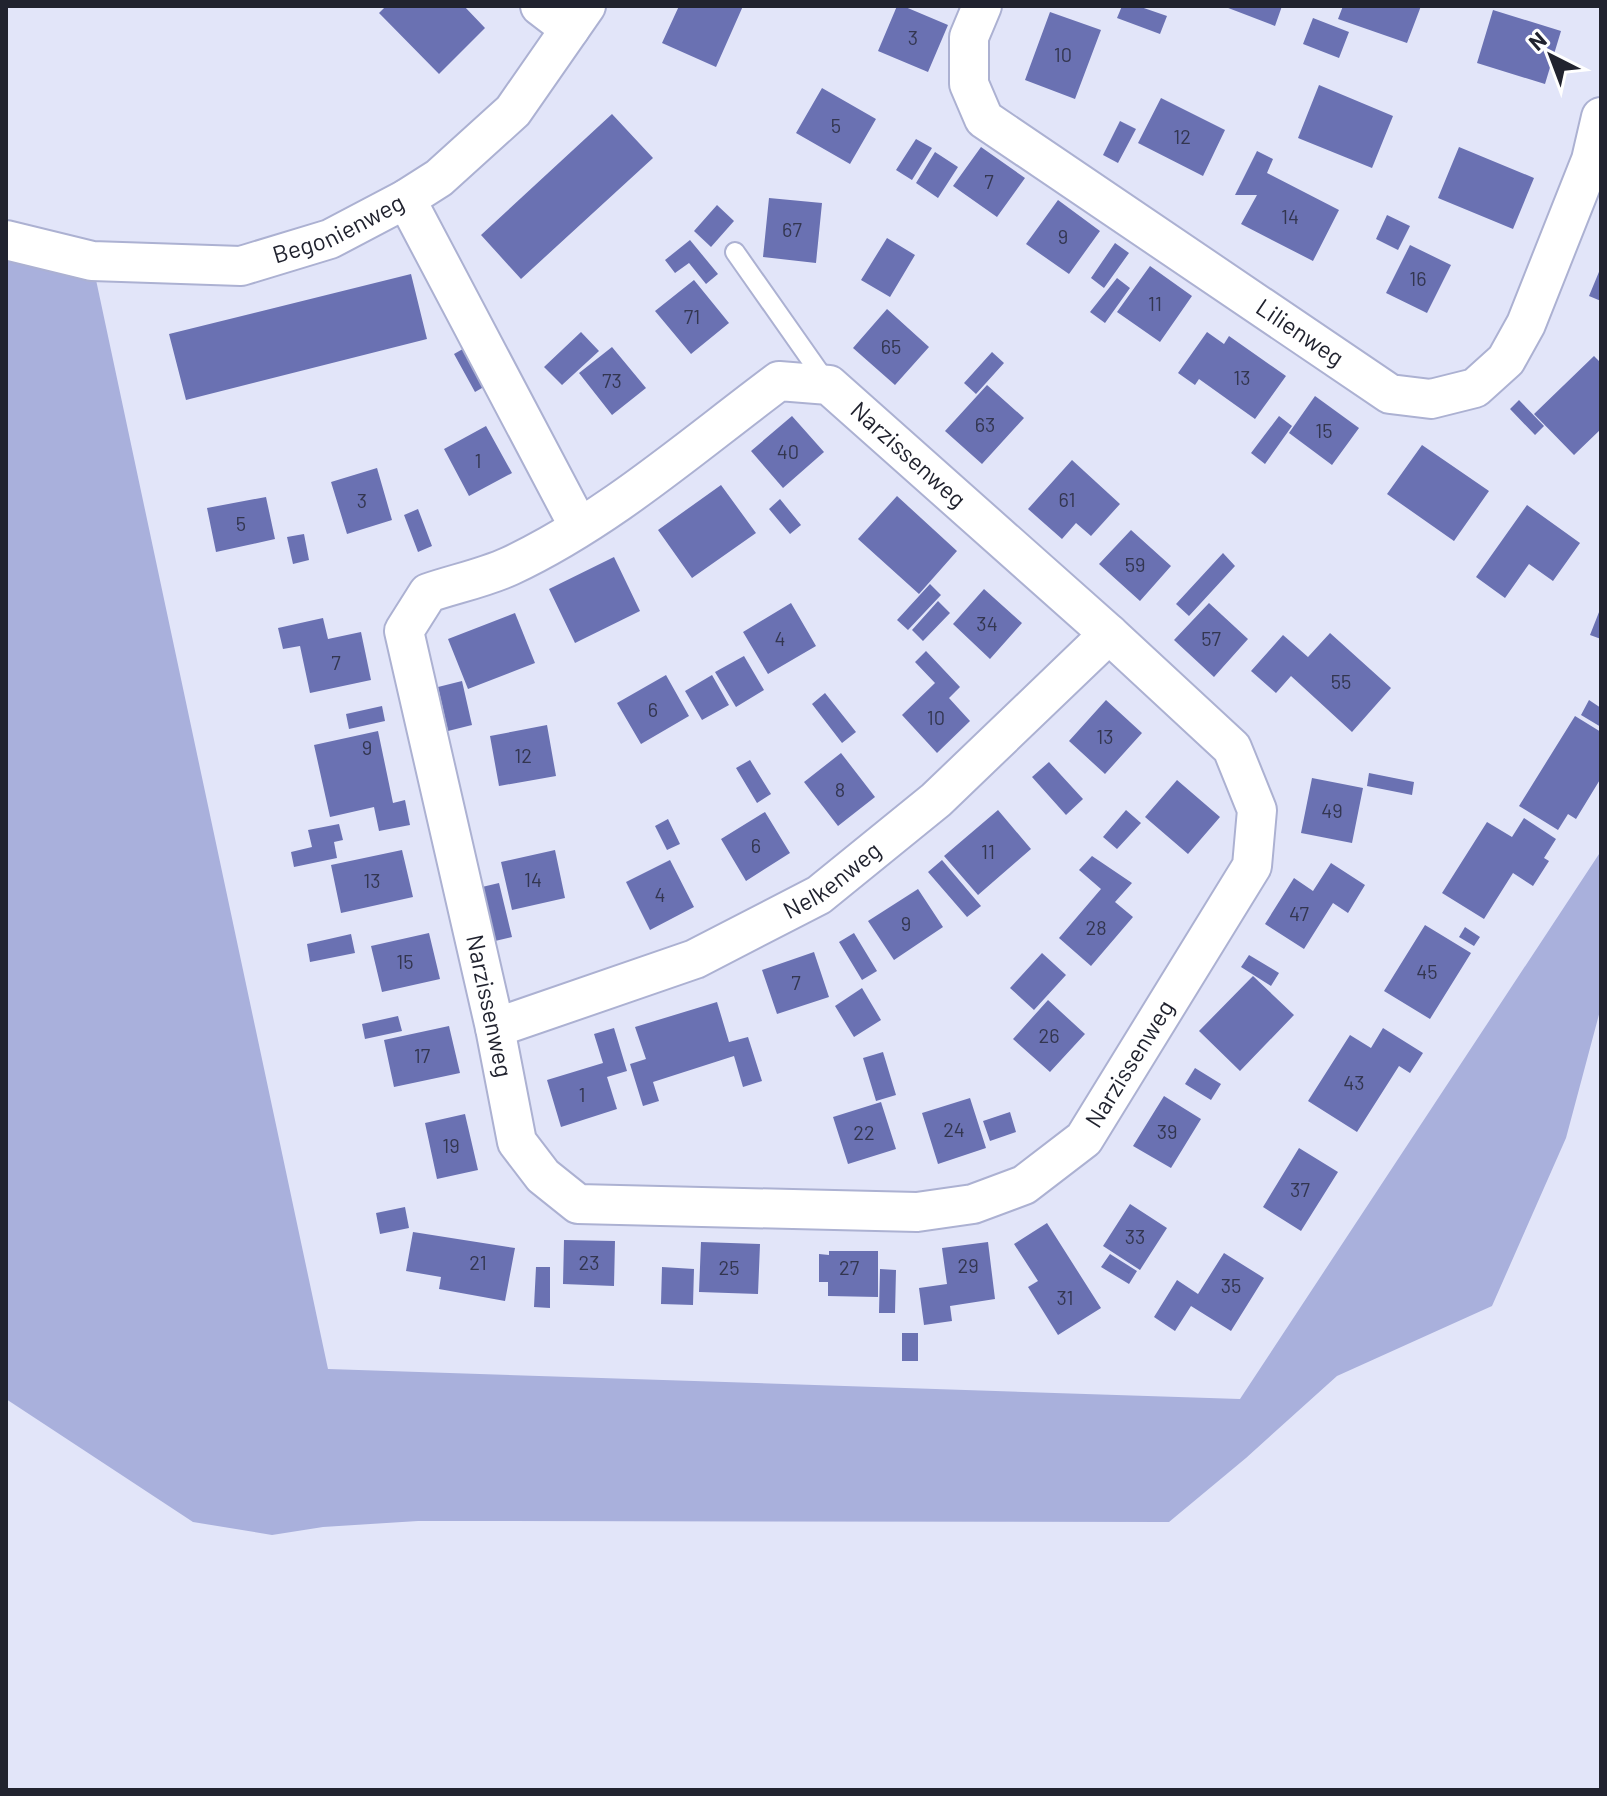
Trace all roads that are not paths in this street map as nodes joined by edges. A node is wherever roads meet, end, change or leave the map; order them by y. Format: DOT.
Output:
graph roads {
  1 [pos="540,6"];
  2 [pos="982,6"];
  3 [pos="578,18"];
  4 [pos="1601,117"];
  5 [pos="406,199"];
  6 [pos="6,240"];
  7 [pos="735,252"];
  8 [pos="829,385"];
  9 [pos="579,527"];
  10 [pos="1109,634"];
  11 [pos="495,1028"];
  1 -- 3 [label="street"];
  2 -- 4 [label="street, Lilienweg"];
  3 -- 5 [label="street, Begonienweg"];
  5 -- 6 [label="street, Begonienweg"];
  5 -- 9 [label="street"];
  7 -- 8 [label="lane"];
  8 -- 9 [label="street, Narzissenweg"];
  8 -- 10 [label="street, Narzissenweg"];
  9 -- 11 [label="street, Narzissenweg"];
  10 -- 11 [label="street, Nelkenweg"];
  10 -- 11 [label="street, Narzissenweg"];
}
